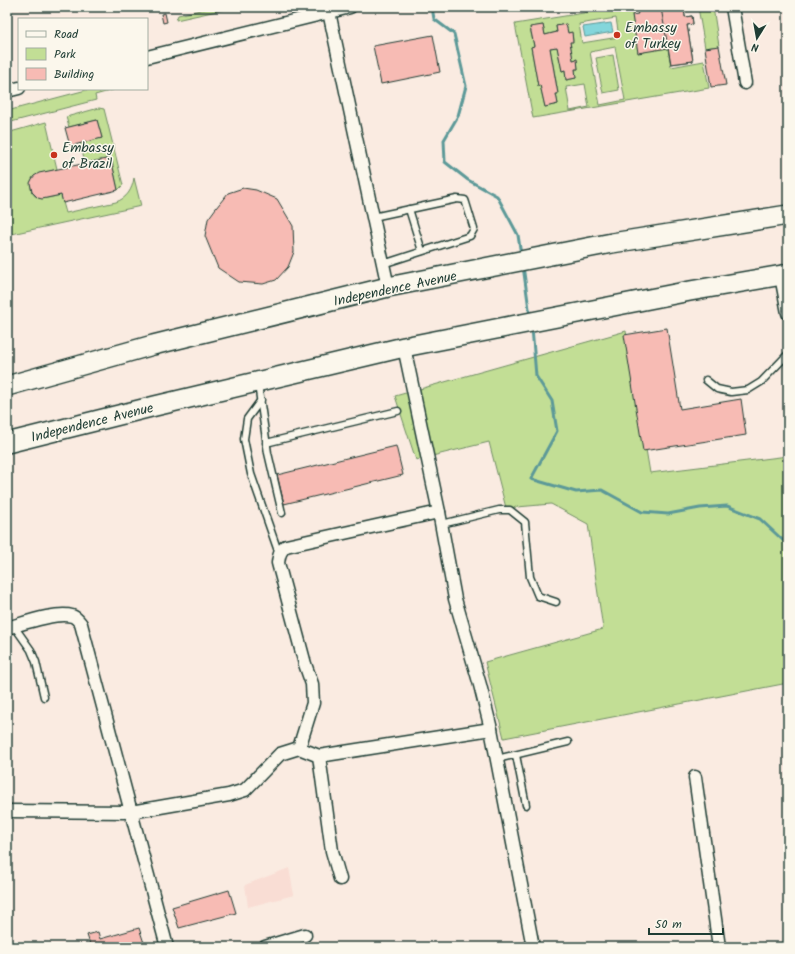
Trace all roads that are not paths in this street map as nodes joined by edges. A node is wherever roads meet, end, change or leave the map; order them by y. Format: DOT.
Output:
graph roads {
  1 [pos="350,7"];
  2 [pos="732,7"];
  3 [pos="329,12"];
  4 [pos="148,57"];
  5 [pos="745,83"];
  6 [pos="18,88"];
  7 [pos="7,91"];
  8 [pos="409,209"];
  9 [pos="788,215"];
  10 [pos="373,217"];
  11 [pos="422,251"];
  12 [pos="383,264"];
  13 [pos="785,275"];
  14 [pos="388,287"];
  15 [pos="788,313"];
  16 [pos="404,347"];
  17 [pos="788,354"];
  18 [pos="706,380"];
  19 [pos="7,386"];
  20 [pos="259,391"];
  21 [pos="398,411"];
  22 [pos="266,442"];
  23 [pos="7,443"];
  24 [pos="439,512"];
  25 [pos="282,513"];
  26 [pos="442,524"];
  27 [pos="279,555"];
  28 [pos="556,602"];
  29 [pos="10,627"];
  30 [pos="44,697"];
  31 [pos="491,729"];
  32 [pos="568,742"];
  33 [pos="299,748"];
  34 [pos="516,755"];
  35 [pos="319,756"];
  36 [pos="497,759"];
  37 [pos="695,777"];
  38 [pos="526,805"];
  39 [pos="7,811"];
  40 [pos="131,812"];
  41 [pos="340,879"];
  42 [pos="305,935"];
  43 [pos="167,947"];
  44 [pos="265,947"];
  45 [pos="533,947"];
  46 [pos="719,947"];
  1 -- 3 [label="street"];
  2 -- 5 [label="street"];
  3 -- 4 [label="street"];
  3 -- 10 [label="street"];
  6 -- 7 [label="street"];
  8 -- 10 [label="lane"];
  8 -- 11 [label="lane"];
  8 -- 11 [label="lane"];
  9 -- 14 [label="main road, Independence Avenue"];
  10 -- 12 [label="street"];
  11 -- 12 [label="lane"];
  12 -- 14 [label="street"];
  13 -- 15 [label="street"];
  13 -- 16 [label="main road, Independence Avenue"];
  14 -- 19 [label="main road, Independence Avenue"];
  16 -- 20 [label="main road, Independence Avenue"];
  16 -- 24 [label="street"];
  17 -- 18 [label="lane"];
  20 -- 22 [label="lane"];
  20 -- 23 [label="main road, Independence Avenue"];
  20 -- 27 [label="lane"];
  21 -- 22 [label="lane"];
  22 -- 25 [label="lane"];
  24 -- 26 [label="street"];
  24 -- 27 [label="street"];
  26 -- 28 [label="lane"];
  26 -- 31 [label="street"];
  27 -- 33 [label="street"];
  29 -- 30 [label="lane"];
  29 -- 40 [label="street"];
  31 -- 35 [label="street"];
  31 -- 36 [label="street"];
  32 -- 34 [label="lane"];
  33 -- 35 [label="street"];
  33 -- 40 [label="street"];
  34 -- 36 [label="lane"];
  34 -- 38 [label="lane"];
  35 -- 41 [label="street"];
  36 -- 45 [label="street"];
  37 -- 46 [label="street"];
  39 -- 40 [label="street"];
  40 -- 43 [label="street"];
  42 -- 44 [label="street"];
}
